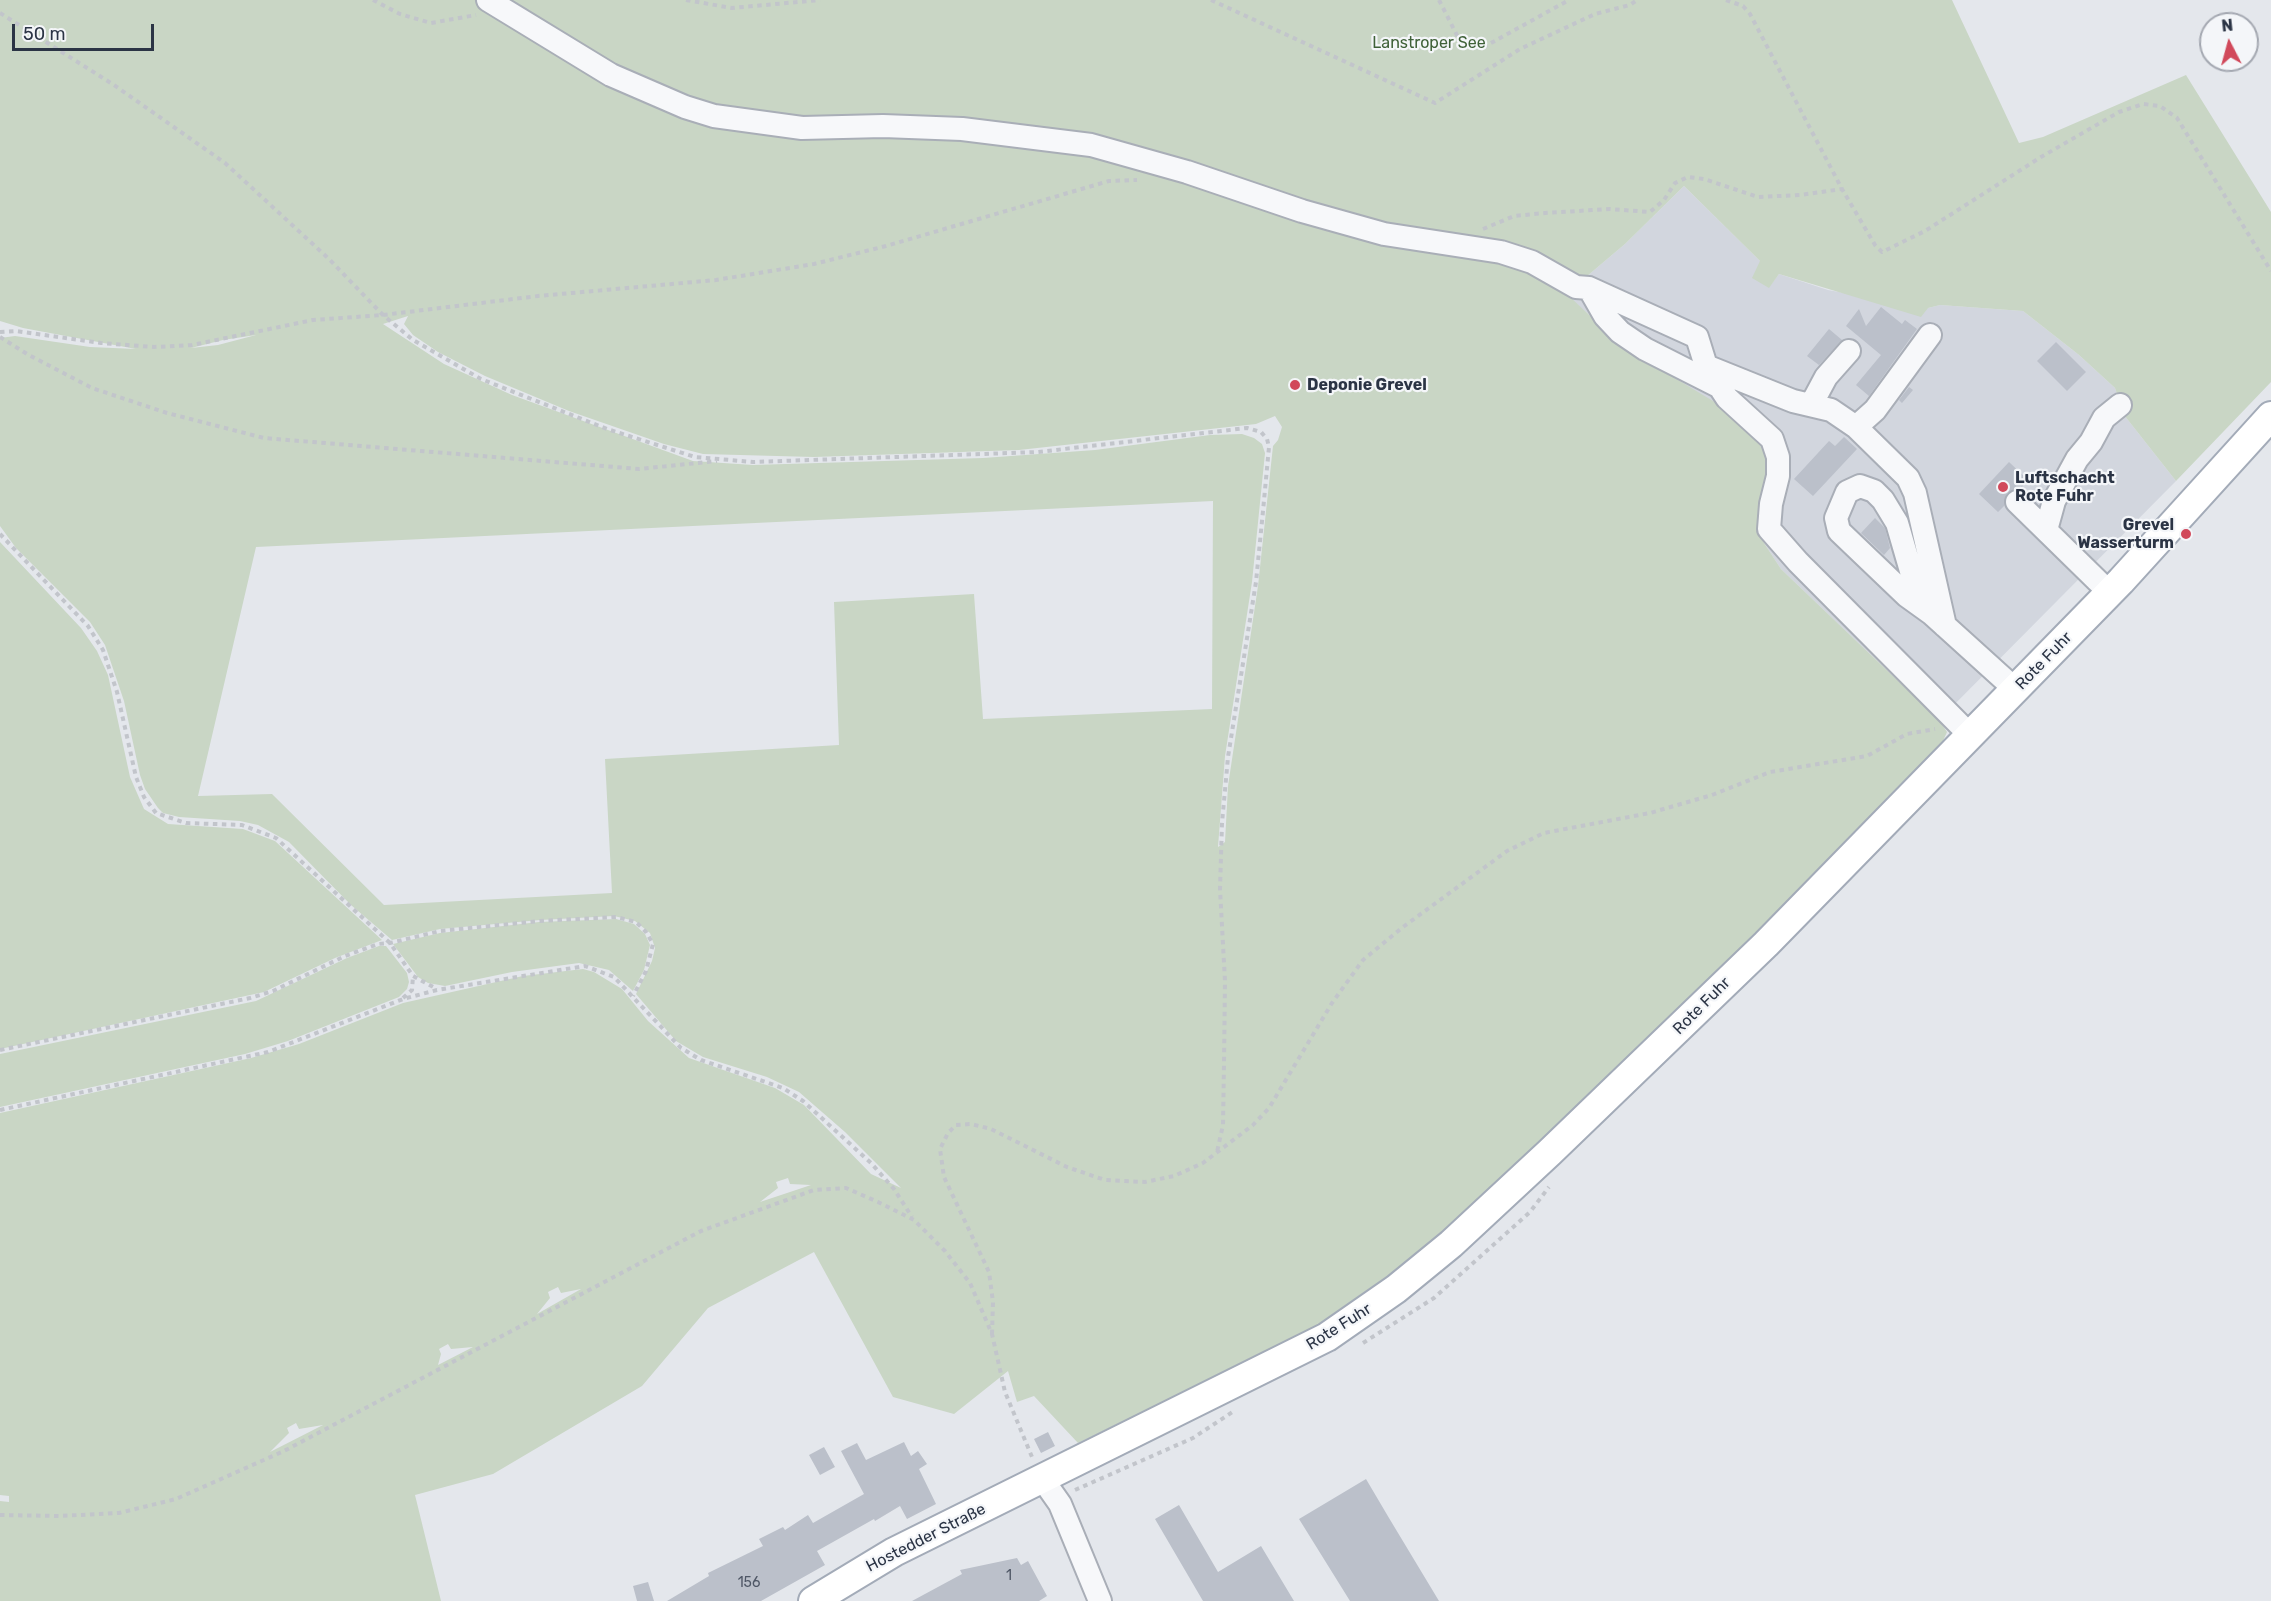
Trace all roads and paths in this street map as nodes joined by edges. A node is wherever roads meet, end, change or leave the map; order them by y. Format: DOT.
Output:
graph roads {
  1 [pos="373,0"];
  2 [pos="686,0"];
  3 [pos="820,0"];
  4 [pos="1211,0"];
  5 [pos="1439,0"];
  6 [pos="1569,0"];
  7 [pos="1637,0"];
  8 [pos="1726,0"];
  9 [pos="494,4"];
  10 [pos="0,14"];
  11 [pos="1140,180"];
  12 [pos="1842,189"];
  13 [pos="1480,230"];
  14 [pos="2271,271"];
  15 [pos="1589,288"];
  16 [pos="383,315"];
  17 [pos="0,332"];
  18 [pos="1930,335"];
  19 [pos="0,337"];
  20 [pos="1849,351"];
  21 [pos="1706,366"];
  22 [pos="1719,387"];
  23 [pos="1811,405"];
  24 [pos="2120,405"];
  25 [pos="2271,416"];
  26 [pos="1856,427"];
  27 [pos="723,460"];
  28 [pos="2017,502"];
  29 [pos="2046,530"];
  30 [pos="0,534"];
  31 [pos="2110,593"];
  32 [pos="1939,620"];
  33 [pos="2016,690"];
  34 [pos="1971,736"];
  35 [pos="390,943"];
  36 [pos="413,976"];
  37 [pos="437,990"];
  38 [pos="633,996"];
  39 [pos="403,999"];
  40 [pos="0,1050"];
  41 [pos="0,1110"];
  42 [pos="1217,1152"];
  43 [pos="914,1220"];
  44 [pos="992,1334"];
  45 [pos="1041,1477"];
  46 [pos="0,1515"];
  47 [pos="813,1601"];
  48 [pos="1100,1601"];
  1 -- 9 [label="path"];
  2 -- 3 [label="path"];
  4 -- 7 [label="path"];
  5 -- 6 [label="path"];
  8 -- 12 [label="path"];
  9 -- 15 [label="street"];
  10 -- 16 [label="path"];
  11 -- 16 [label="path"];
  12 -- 13 [label="path"];
  12 -- 14 [label="path"];
  15 -- 21 [label="street"];
  15 -- 22 [label="street"];
  16 -- 17 [label="path"];
  16 -- 27 [label="path"];
  18 -- 26 [label="street"];
  19 -- 27 [label="path"];
  20 -- 23 [label="street"];
  21 -- 22 [label="street"];
  21 -- 23 [label="street"];
  22 -- 34 [label="street"];
  23 -- 26 [label="street"];
  24 -- 29 [label="street"];
  25 -- 31 [label="main road, Rote Fuhr"];
  26 -- 32 [label="street"];
  27 -- 42 [label="path"];
  28 -- 29 [label="street"];
  29 -- 31 [label="street"];
  30 -- 35 [label="path"];
  31 -- 33 [label="main road, Rote Fuhr"];
  32 -- 32 [label="street"];
  32 -- 33 [label="street"];
  33 -- 34 [label="main road, Rote Fuhr"];
  34 -- 42 [label="path"];
  34 -- 45 [label="main road, Rote Fuhr"];
  35 -- 36 [label="path"];
  35 -- 38 [label="path"];
  35 -- 40 [label="path"];
  36 -- 37 [label="path"];
  36 -- 39 [label="path"];
  37 -- 38 [label="path"];
  37 -- 39 [label="path"];
  38 -- 43 [label="path"];
  39 -- 41 [label="path"];
  42 -- 44 [label="path"];
  43 -- 44 [label="path"];
  43 -- 46 [label="path"];
  44 -- 45 [label="path"];
  45 -- 47 [label="main road, Hostedder Straße"];
  45 -- 48 [label="street"];
}
